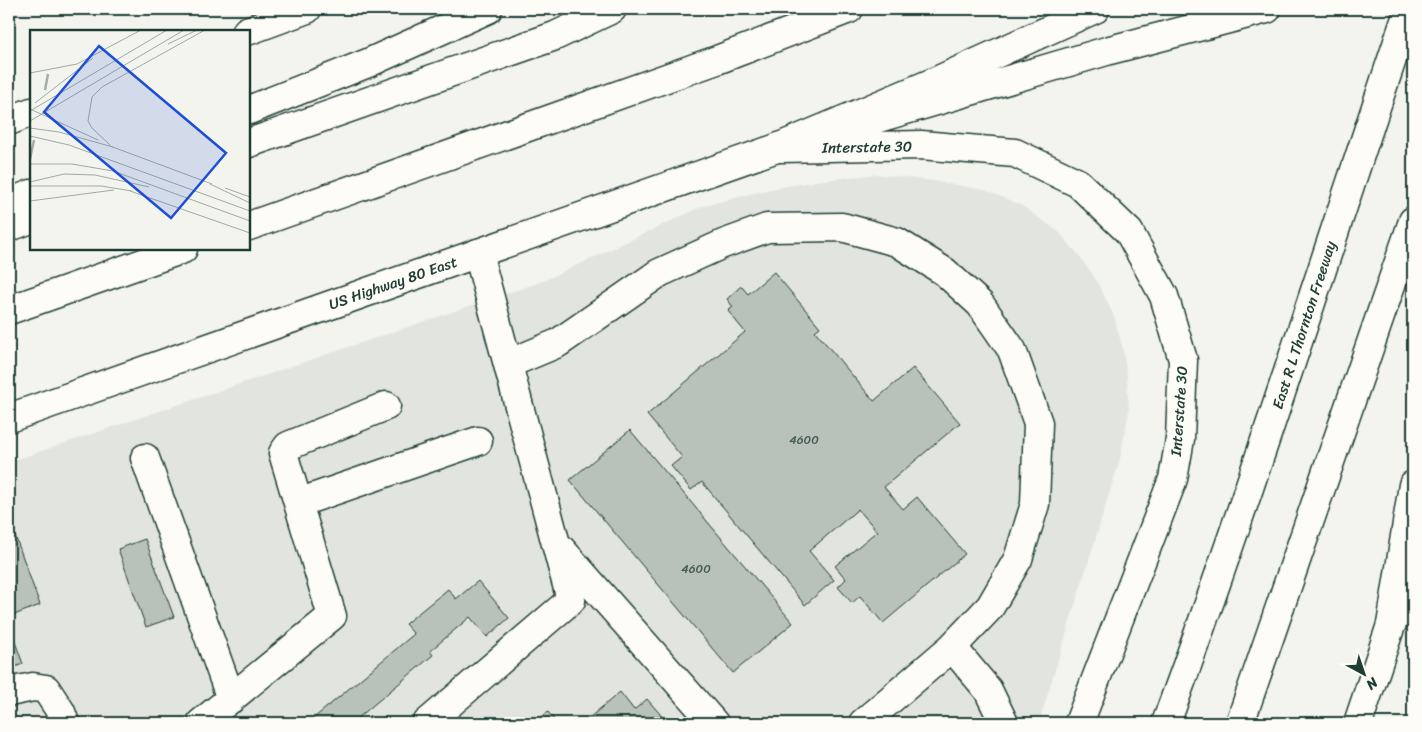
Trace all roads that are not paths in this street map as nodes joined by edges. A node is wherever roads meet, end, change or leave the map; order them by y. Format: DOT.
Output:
graph roads {
  1 [pos="307,9"];
  2 [pos="488,9"];
  3 [pos="612,9"];
  4 [pos="849,9"];
  5 [pos="1095,9"];
  6 [pos="1267,9"];
  7 [pos="1409,9"];
  8 [pos="250,30"];
  9 [pos="250,110"];
  10 [pos="30,112"];
  11 [pos="9,121"];
  12 [pos="250,143"];
  13 [pos="777,148"];
  14 [pos="30,194"];
  15 [pos="9,203"];
  16 [pos="30,219"];
  17 [pos="1413,221"];
  18 [pos="9,226"];
  19 [pos="250,226"];
  20 [pos="180,250"];
  21 [pos="478,253"];
  22 [pos="9,310"];
  23 [pos="508,364"];
  24 [pos="386,406"];
  25 [pos="9,418"];
  26 [pos="478,441"];
  27 [pos="145,458"];
  28 [pos="1413,485"];
  29 [pos="298,503"];
  30 [pos="556,543"];
  31 [pos="1413,583"];
  32 [pos="1391,625"];
  33 [pos="952,647"];
  34 [pos="9,692"];
  35 [pos="231,699"];
  36 [pos="1243,713"];
  37 [pos="65,723"];
  38 [pos="201,723"];
  39 [pos="427,723"];
  40 [pos="714,723"];
  41 [pos="863,723"];
  42 [pos="1004,723"];
  43 [pos="1079,723"];
  44 [pos="1166,723"];
  45 [pos="1358,723"];
  1 -- 8 [label="main road"];
  2 -- 9 [label="main road"];
  3 -- 12 [label="main road"];
  4 -- 19 [label="main road"];
  5 -- 13 [label="main road"];
  6 -- 13 [label="main road"];
  7 -- 44 [label="main road, East R L Thornton Freeway"];
  10 -- 11 [label="main road"];
  13 -- 21 [label="main road, US Highway 80 East"];
  13 -- 43 [label="main road, Interstate 30"];
  14 -- 15 [label="main road"];
  16 -- 18 [label="main road"];
  17 -- 36 [label="main road"];
  20 -- 22 [label="main road"];
  21 -- 23 [label="main road"];
  21 -- 25 [label="main road, US Highway 80 East"];
  23 -- 30 [label="main road"];
  23 -- 33 [label="main road"];
  24 -- 29 [label="main road"];
  26 -- 29 [label="main road"];
  27 -- 35 [label="main road"];
  28 -- 32 [label="main road"];
  29 -- 35 [label="main road"];
  30 -- 39 [label="main road"];
  30 -- 40 [label="main road"];
  31 -- 32 [label="main road"];
  32 -- 45 [label="main road"];
  33 -- 41 [label="main road"];
  33 -- 42 [label="main road"];
  34 -- 37 [label="main road"];
  35 -- 38 [label="main road"];
}
